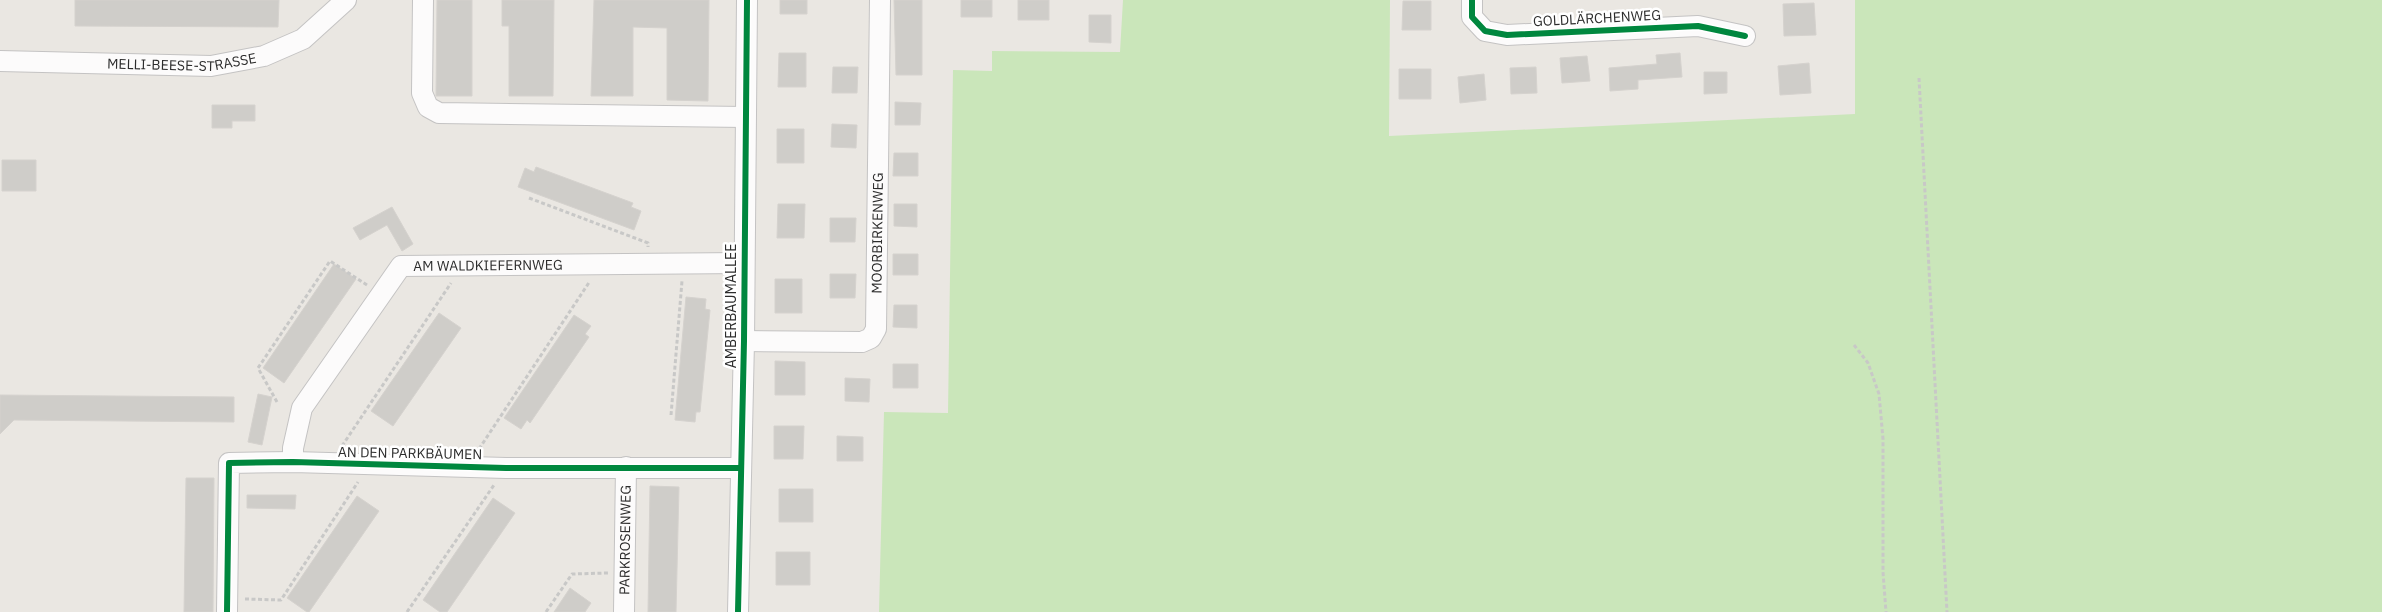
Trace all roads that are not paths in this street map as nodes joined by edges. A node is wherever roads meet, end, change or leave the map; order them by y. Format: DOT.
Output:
graph roads {
  1 [pos="346,0"];
  2 [pos="424,0"];
  3 [pos="747,0"];
  4 [pos="880,0"];
  5 [pos="1472,0"];
  6 [pos="1745,36"];
  7 [pos="0,61"];
  8 [pos="745,117"];
  9 [pos="744,263"];
  10 [pos="744,342"];
  11 [pos="293,462"];
  12 [pos="626,467"];
  13 [pos="740,468"];
  14 [pos="227,605"];
  15 [pos="624,612"];
  16 [pos="738,612"];
  1 -- 7 [label="street, MELLI-BEESE-STRASSE"];
  2 -- 8 [label="street"];
  3 -- 8 [label="street, AMBERBAUMALLEE"];
  4 -- 10 [label="street, MOORBIRKENWEG"];
  5 -- 6 [label="street, GOLDLÄRCHENWEG"];
  8 -- 9 [label="street, AMBERBAUMALLEE"];
  9 -- 10 [label="street, AMBERBAUMALLEE"];
  9 -- 11 [label="street, AM WALDKIEFERNWEG"];
  10 -- 13 [label="street, AMBERBAUMALLEE"];
  11 -- 12 [label="street, AN DEN PARKBÄUMEN"];
  11 -- 14 [label="street, AN DEN PARKBÄUMEN"];
  12 -- 13 [label="street, AN DEN PARKBÄUMEN"];
  12 -- 15 [label="street, PARKROSENWEG"];
  13 -- 16 [label="street, AMBERBAUMALLEE"];
}
